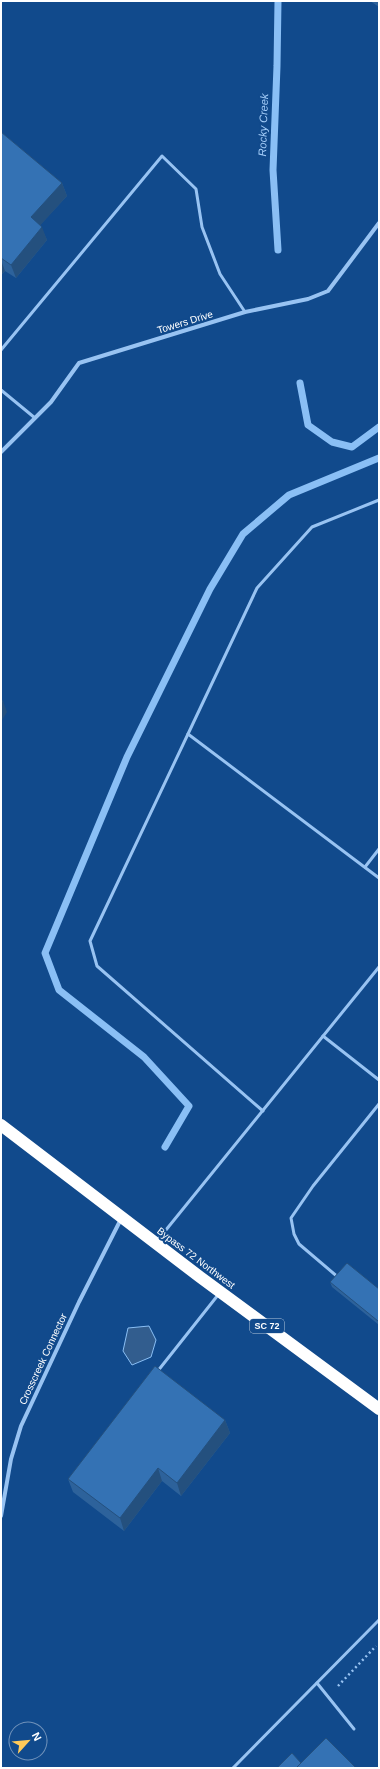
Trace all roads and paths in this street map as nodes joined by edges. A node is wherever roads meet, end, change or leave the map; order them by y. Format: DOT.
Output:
graph roads {
  1 [pos="379,223"];
  2 [pos="245,312"];
  3 [pos="1,350"];
  4 [pos="1,390"];
  5 [pos="35,418"];
  6 [pos="1,452"];
  7 [pos="379,500"];
  8 [pos="188,734"];
  9 [pos="379,849"];
  10 [pos="365,867"];
  11 [pos="379,878"];
  12 [pos="379,966"];
  13 [pos="323,1036"];
  14 [pos="379,1080"];
  15 [pos="379,1104"];
  16 [pos="263,1110"];
  17 [pos="2,1128"];
  18 [pos="122,1217"];
  19 [pos="156,1243"];
  20 [pos="342,1279"];
  21 [pos="220,1292"];
  22 [pos="153,1378"];
  23 [pos="379,1409"];
  24 [pos="2,1507"];
  25 [pos="1,1516"];
  26 [pos="379,1620"];
  27 [pos="379,1643"];
  28 [pos="317,1683"];
  29 [pos="328,1696"];
  30 [pos="354,1729"];
  31 [pos="233,1768"];
  1 -- 2 [label="street, Towers Drive"];
  2 -- 3 [label="lane"];
  2 -- 5 [label="street, Towers Drive"];
  4 -- 5 [label="lane"];
  5 -- 6 [label="street, Towers Drive"];
  7 -- 8 [label="lane"];
  8 -- 10 [label="lane"];
  8 -- 16 [label="lane"];
  9 -- 10 [label="lane"];
  10 -- 11 [label="lane"];
  12 -- 13 [label="lane"];
  13 -- 14 [label="lane"];
  13 -- 16 [label="lane"];
  15 -- 20 [label="lane"];
  16 -- 19 [label="lane"];
  17 -- 18 [label="highway, Bypass 72 Northwest / SC 72"];
  18 -- 19 [label="highway, Bypass 72 Northwest / SC 72"];
  18 -- 24 [label="street, Crosscreek Connector"];
  19 -- 21 [label="highway, Bypass 72 Northwest / SC 72"];
  21 -- 22 [label="lane"];
  21 -- 23 [label="highway, Bypass 72 Northwest / SC 72"];
  24 -- 25 [label="street, Crosscreek Connector"];
  26 -- 28 [label="lane"];
  27 -- 29 [label="path"];
  28 -- 29 [label="lane"];
  28 -- 31 [label="lane"];
  29 -- 30 [label="lane"];
}
